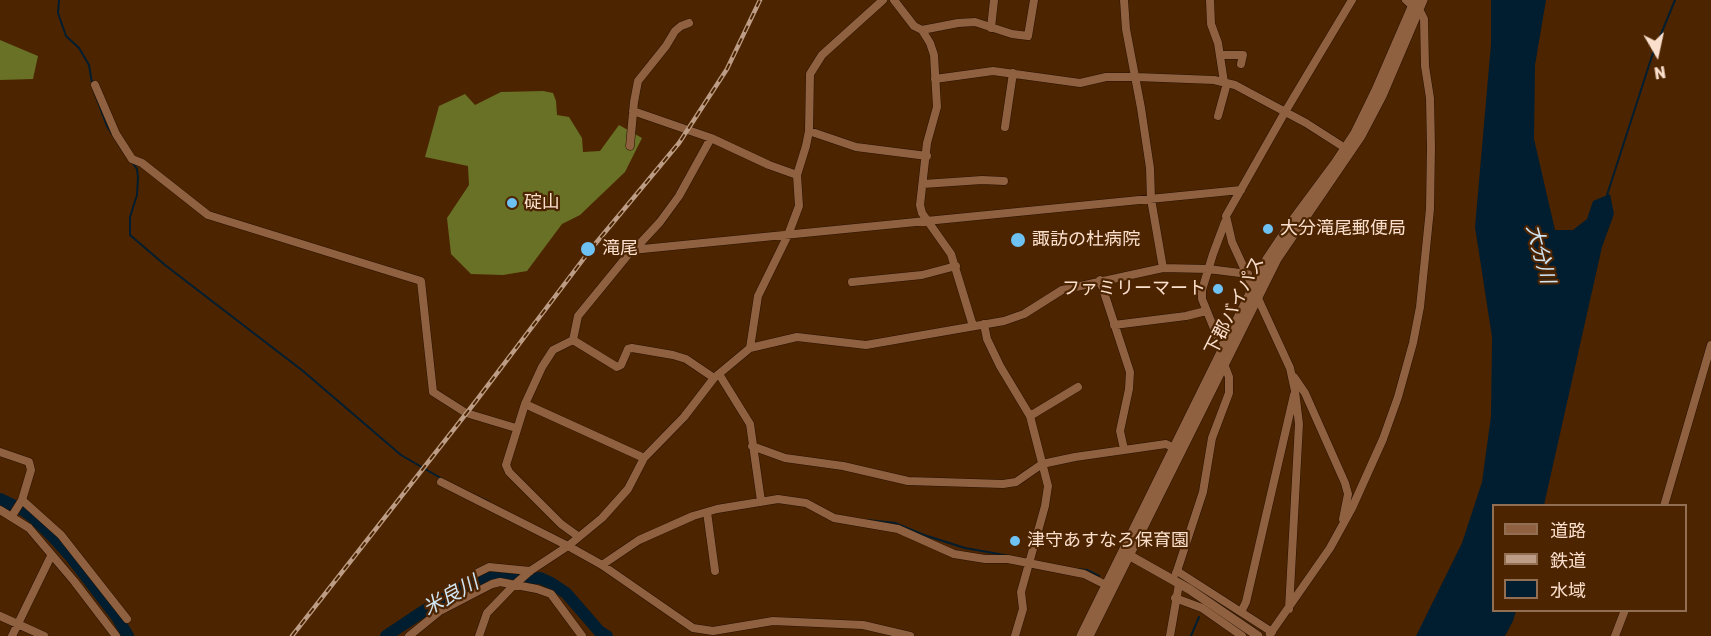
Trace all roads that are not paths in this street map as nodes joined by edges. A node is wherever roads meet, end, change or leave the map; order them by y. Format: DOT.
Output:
graph roads {
  1 [pos="883,0"];
  2 [pos="894,0"];
  3 [pos="994,0"];
  4 [pos="1034,0"];
  5 [pos="1124,0"];
  6 [pos="1210,0"];
  7 [pos="1352,0"];
  8 [pos="1423,0"];
  9 [pos="1413,4"];
  10 [pos="688,23"];
  11 [pos="991,28"];
  12 [pos="922,30"];
  13 [pos="1221,55"];
  14 [pos="1243,56"];
  15 [pos="1013,73"];
  16 [pos="1136,77"];
  17 [pos="935,79"];
  18 [pos="1226,83"];
  19 [pos="95,85"];
  20 [pos="633,111"];
  21 [pos="1285,112"];
  22 [pos="1218,116"];
  23 [pos="1005,127"];
  24 [pos="809,131"];
  25 [pos="711,138"];
  26 [pos="630,146"];
  27 [pos="1345,148"];
  28 [pos="927,156"];
  29 [pos="797,175"];
  30 [pos="1004,181"];
  31 [pos="923,184"];
  32 [pos="1241,190"];
  33 [pos="1151,199"];
  34 [pos="1226,220"];
  35 [pos="928,221"];
  36 [pos="788,235"];
  37 [pos="634,250"];
  38 [pos="956,266"];
  39 [pos="1163,268"];
  40 [pos="1208,269"];
  41 [pos="1248,274"];
  42 [pos="1100,280"];
  43 [pos="852,282"];
  44 [pos="1254,287"];
  45 [pos="1258,297"];
  46 [pos="1206,311"];
  47 [pos="984,324"];
  48 [pos="1114,325"];
  49 [pos="973,326"];
  50 [pos="573,340"];
  51 [pos="1711,345"];
  52 [pos="750,348"];
  53 [pos="1228,348"];
  54 [pos="1224,364"];
  55 [pos="1291,373"];
  56 [pos="717,376"];
  57 [pos="1078,387"];
  58 [pos="1295,391"];
  59 [pos="525,404"];
  60 [pos="1030,417"];
  61 [pos="516,428"];
  62 [pos="752,446"];
  63 [pos="1124,449"];
  64 [pos="1177,450"];
  65 [pos="0,452"];
  66 [pos="644,458"];
  67 [pos="1042,464"];
  68 [pos="441,482"];
  69 [pos="22,500"];
  70 [pos="761,501"];
  71 [pos="1665,504"];
  72 [pos="0,510"];
  73 [pos="707,512"];
  74 [pos="12,516"];
  75 [pos="1343,526"];
  76 [pos="579,537"];
  77 [pos="568,546"];
  78 [pos="1126,554"];
  79 [pos="51,556"];
  80 [pos="1029,561"];
  81 [pos="602,565"];
  82 [pos="715,570"];
  83 [pos="530,571"];
  84 [pos="477,573"];
  85 [pos="1176,578"];
  86 [pos="513,586"];
  87 [pos="1109,586"];
  88 [pos="1175,598"];
  89 [pos="1289,609"];
  90 [pos="1241,612"];
  91 [pos="1624,612"];
  92 [pos="0,616"];
  93 [pos="127,619"];
  94 [pos="18,624"];
  95 [pos="714,633"];
  96 [pos="1271,633"];
  97 [pos="12,636"];
  98 [pos="44,636"];
  99 [pos="116,636"];
  100 [pos="409,636"];
  101 [pos="479,636"];
  102 [pos="582,636"];
  103 [pos="910,636"];
  104 [pos="1016,636"];
  105 [pos="1081,636"];
  106 [pos="1089,636"];
  107 [pos="1170,636"];
  108 [pos="1242,636"];
  109 [pos="1258,636"];
  110 [pos="1615,636"];
  1 -- 24 [label="street"];
  2 -- 12 [label="street"];
  3 -- 11 [label="street"];
  4 -- 11 [label="street"];
  5 -- 16 [label="street"];
  6 -- 13 [label="street"];
  7 -- 21 [label="street"];
  8 -- 9 [label="street, 下郡バイパス"];
  9 -- 27 [label="street"];
  9 -- 45 [label="street, 下郡バイパス"];
  9 -- 75 [label="street"];
  10 -- 20 [label="street"];
  11 -- 12 [label="street"];
  12 -- 17 [label="street"];
  13 -- 14 [label="street"];
  13 -- 18 [label="street"];
  15 -- 16 [label="street"];
  15 -- 17 [label="street"];
  15 -- 23 [label="street"];
  16 -- 18 [label="street"];
  16 -- 33 [label="street"];
  17 -- 28 [label="street"];
  18 -- 21 [label="street"];
  18 -- 22 [label="street"];
  19 -- 61 [label="street"];
  20 -- 25 [label="street"];
  20 -- 26 [label="street"];
  21 -- 27 [label="street"];
  21 -- 32 [label="street"];
  24 -- 28 [label="street"];
  24 -- 29 [label="street"];
  25 -- 29 [label="street"];
  25 -- 37 [label="street"];
  27 -- 44 [label="street"];
  28 -- 31 [label="street"];
  29 -- 36 [label="street"];
  30 -- 31 [label="street"];
  31 -- 35 [label="street"];
  32 -- 33 [label="street"];
  32 -- 34 [label="street"];
  33 -- 35 [label="street"];
  33 -- 39 [label="street"];
  34 -- 40 [label="street"];
  34 -- 41 [label="street"];
  35 -- 36 [label="street"];
  35 -- 38 [label="street"];
  36 -- 37 [label="street"];
  36 -- 52 [label="street"];
  37 -- 50 [label="street"];
  38 -- 43 [label="street"];
  38 -- 49 [label="street"];
  39 -- 40 [label="street"];
  39 -- 42 [label="street"];
  40 -- 41 [label="street"];
  40 -- 46 [label="street"];
  41 -- 44 [label="street"];
  42 -- 47 [label="street"];
  42 -- 48 [label="street"];
  44 -- 45 [label="street"];
  44 -- 53 [label="street"];
  45 -- 53 [label="street, 下郡バイパス"];
  45 -- 55 [label="street"];
  46 -- 48 [label="street"];
  46 -- 53 [label="street"];
  47 -- 49 [label="street"];
  47 -- 60 [label="street"];
  48 -- 63 [label="street"];
  49 -- 52 [label="street"];
  50 -- 56 [label="street"];
  50 -- 59 [label="street"];
  51 -- 71 [label="street"];
  52 -- 56 [label="street"];
  53 -- 54 [label="street, 下郡バイパス"];
  53 -- 64 [label="street"];
  54 -- 64 [label="street, 下郡バイパス"];
  54 -- 85 [label="street"];
  55 -- 58 [label="street"];
  55 -- 75 [label="street"];
  56 -- 62 [label="street"];
  56 -- 66 [label="street"];
  57 -- 60 [label="street"];
  58 -- 89 [label="street"];
  58 -- 90 [label="street"];
  59 -- 61 [label="street"];
  59 -- 66 [label="street"];
  60 -- 67 [label="street"];
  61 -- 76 [label="street"];
  62 -- 67 [label="street"];
  62 -- 70 [label="street"];
  63 -- 64 [label="street"];
  63 -- 67 [label="street"];
  64 -- 78 [label="street"];
  65 -- 69 [label="street"];
  66 -- 76 [label="street"];
  67 -- 80 [label="street"];
  68 -- 77 [label="street"];
  69 -- 74 [label="street"];
  69 -- 93 [label="street"];
  70 -- 73 [label="street"];
  70 -- 80 [label="street"];
  72 -- 74 [label="street"];
  73 -- 81 [label="street"];
  73 -- 82 [label="street"];
  74 -- 79 [label="street"];
  75 -- 89 [label="street"];
  76 -- 77 [label="street"];
  77 -- 81 [label="street"];
  77 -- 83 [label="street"];
  78 -- 85 [label="street"];
  78 -- 87 [label="street"];
  79 -- 94 [label="street"];
  79 -- 99 [label="street"];
  80 -- 87 [label="street"];
  80 -- 104 [label="street"];
  81 -- 95 [label="street"];
  83 -- 84 [label="street"];
  83 -- 86 [label="street"];
  85 -- 88 [label="street"];
  85 -- 90 [label="street"];
  85 -- 109 [label="street"];
  86 -- 100 [label="street"];
  86 -- 101 [label="street"];
  86 -- 102 [label="street"];
  87 -- 105 [label="street"];
  87 -- 106 [label="street"];
  88 -- 107 [label="street"];
  88 -- 108 [label="street"];
  89 -- 96 [label="street"];
  90 -- 96 [label="street"];
  91 -- 110 [label="street"];
  92 -- 94 [label="street"];
  94 -- 97 [label="street"];
  94 -- 98 [label="street"];
  95 -- 103 [label="street"];
}
